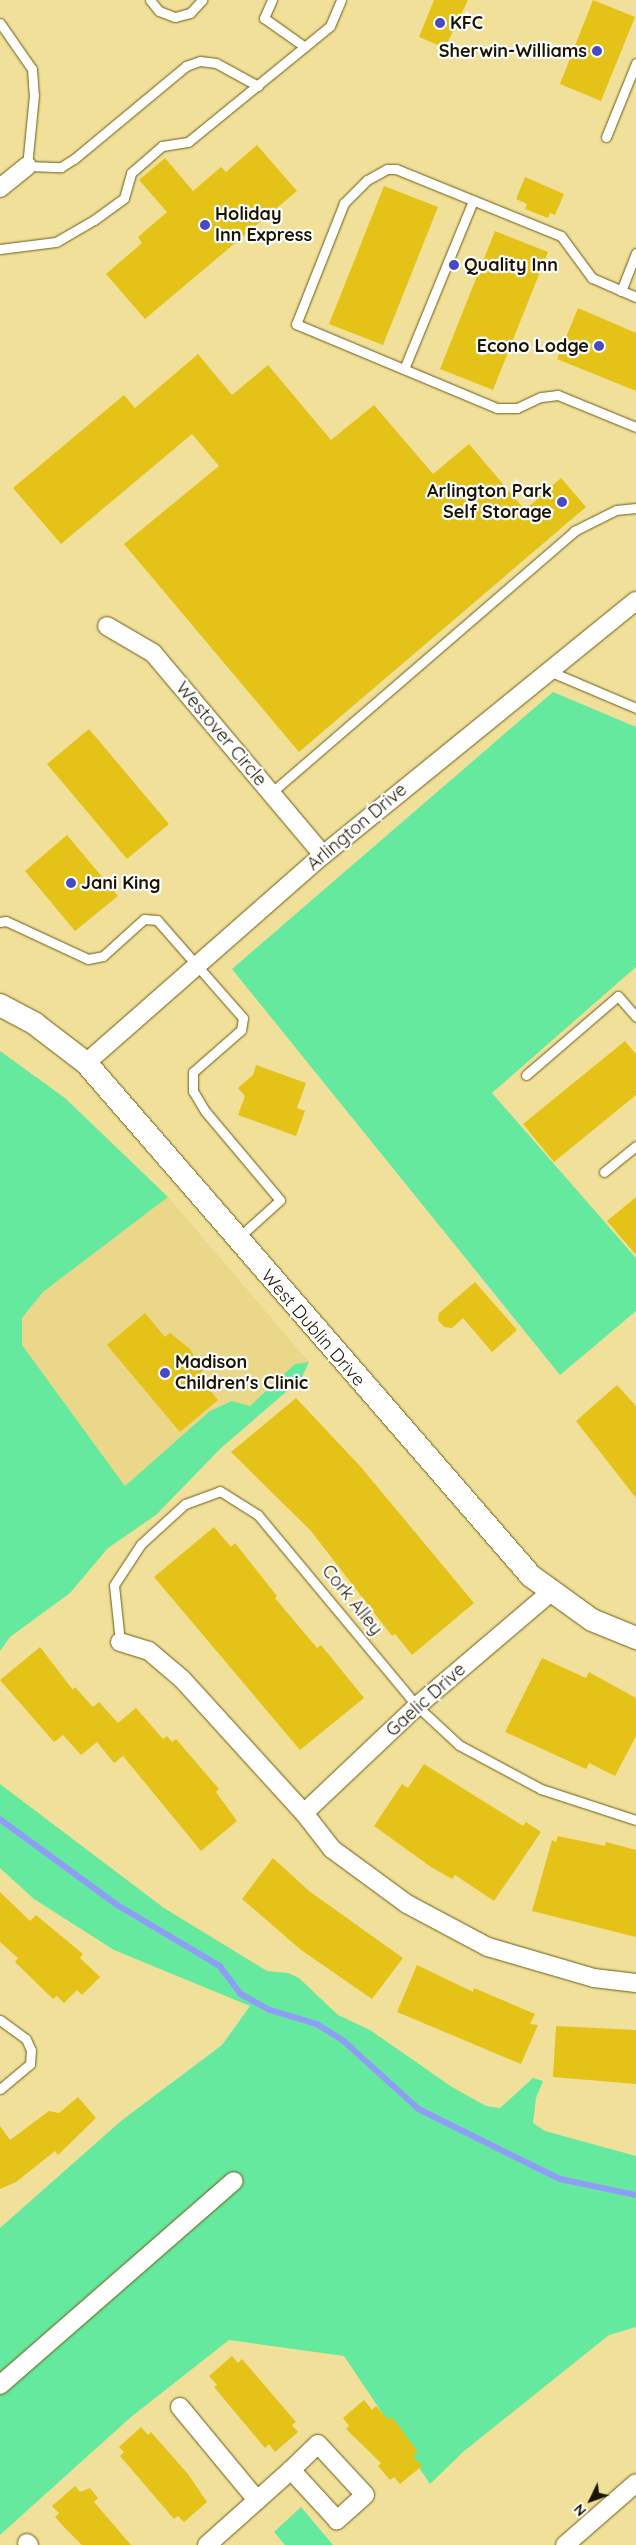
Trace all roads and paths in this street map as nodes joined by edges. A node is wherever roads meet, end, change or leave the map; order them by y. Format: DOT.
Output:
graph roads {
  1 [pos="150,0"];
  2 [pos="202,0"];
  3 [pos="272,0"];
  4 [pos="341,0"];
  5 [pos="0,24"];
  6 [pos="305,47"];
  7 [pos="636,63"];
  8 [pos="258,86"];
  9 [pos="606,137"];
  10 [pos="27,166"];
  11 [pos="0,188"];
  12 [pos="473,201"];
  13 [pos="0,249"];
  14 [pos="636,253"];
  15 [pos="621,291"];
  16 [pos="636,297"];
  17 [pos="404,369"];
  18 [pos="636,427"];
  19 [pos="636,508"];
  20 [pos="636,601"];
  21 [pos="108,626"];
  22 [pos="546,670"];
  23 [pos="636,708"];
  24 [pos="271,793"];
  25 [pos="323,855"];
  26 [pos="0,922"];
  27 [pos="197,964"];
  28 [pos="0,1005"];
  29 [pos="636,1017"];
  30 [pos="86,1063"];
  31 [pos="526,1075"];
  32 [pos="636,1146"];
  33 [pos="604,1172"];
  34 [pos="237,1239"];
  35 [pos="552,1591"];
  36 [pos="636,1638"];
  37 [pos="120,1642"];
  38 [pos="416,1706"];
  39 [pos="304,1813"];
  40 [pos="636,1820"];
  41 [pos="636,1982"];
  42 [pos="0,2020"];
  43 [pos="0,2089"];
  44 [pos="234,2181"];
  45 [pos="0,2385"];
  46 [pos="180,2407"];
  47 [pos="290,2470"];
  48 [pos="636,2483"];
  49 [pos="257,2500"];
  50 [pos="208,2545"];
  51 [pos="566,2545"];
  1 -- 2 [label="lane"];
  3 -- 6 [label="lane"];
  4 -- 6 [label="lane"];
  5 -- 10 [label="lane"];
  6 -- 8 [label="lane"];
  7 -- 9 [label="lane"];
  8 -- 10 [label="lane"];
  8 -- 13 [label="lane"];
  10 -- 11 [label="street"];
  12 -- 15 [label="lane"];
  12 -- 17 [label="lane"];
  12 -- 17 [label="lane"];
  14 -- 15 [label="lane"];
  15 -- 16 [label="lane"];
  17 -- 18 [label="lane"];
  19 -- 24 [label="lane"];
  20 -- 22 [label="street, Arlington Drive"];
  21 -- 24 [label="street, Westover Circle"];
  22 -- 23 [label="lane"];
  22 -- 25 [label="street, Arlington Drive"];
  24 -- 25 [label="street, Westover Circle"];
  25 -- 27 [label="street, Arlington Drive"];
  26 -- 27 [label="lane"];
  27 -- 30 [label="street, Arlington Drive"];
  27 -- 34 [label="lane"];
  28 -- 30 [label="street, West Dublin Drive"];
  29 -- 31 [label="lane"];
  30 -- 34 [label="street, West Dublin Drive"];
  32 -- 33 [label="lane"];
  34 -- 35 [label="street, West Dublin Drive"];
  35 -- 36 [label="street, West Dublin Drive"];
  35 -- 38 [label="street, Gaelic Drive"];
  37 -- 38 [label="lane, Cork Alley"];
  37 -- 39 [label="street"];
  38 -- 39 [label="street, Gaelic Drive"];
  38 -- 40 [label="lane, Cork Alley"];
  39 -- 41 [label="street"];
  42 -- 43 [label="lane"];
  44 -- 45 [label="street"];
  46 -- 49 [label="street"];
  47 -- 49 [label="street"];
  48 -- 51 [label="street"];
  49 -- 50 [label="street"];
}
